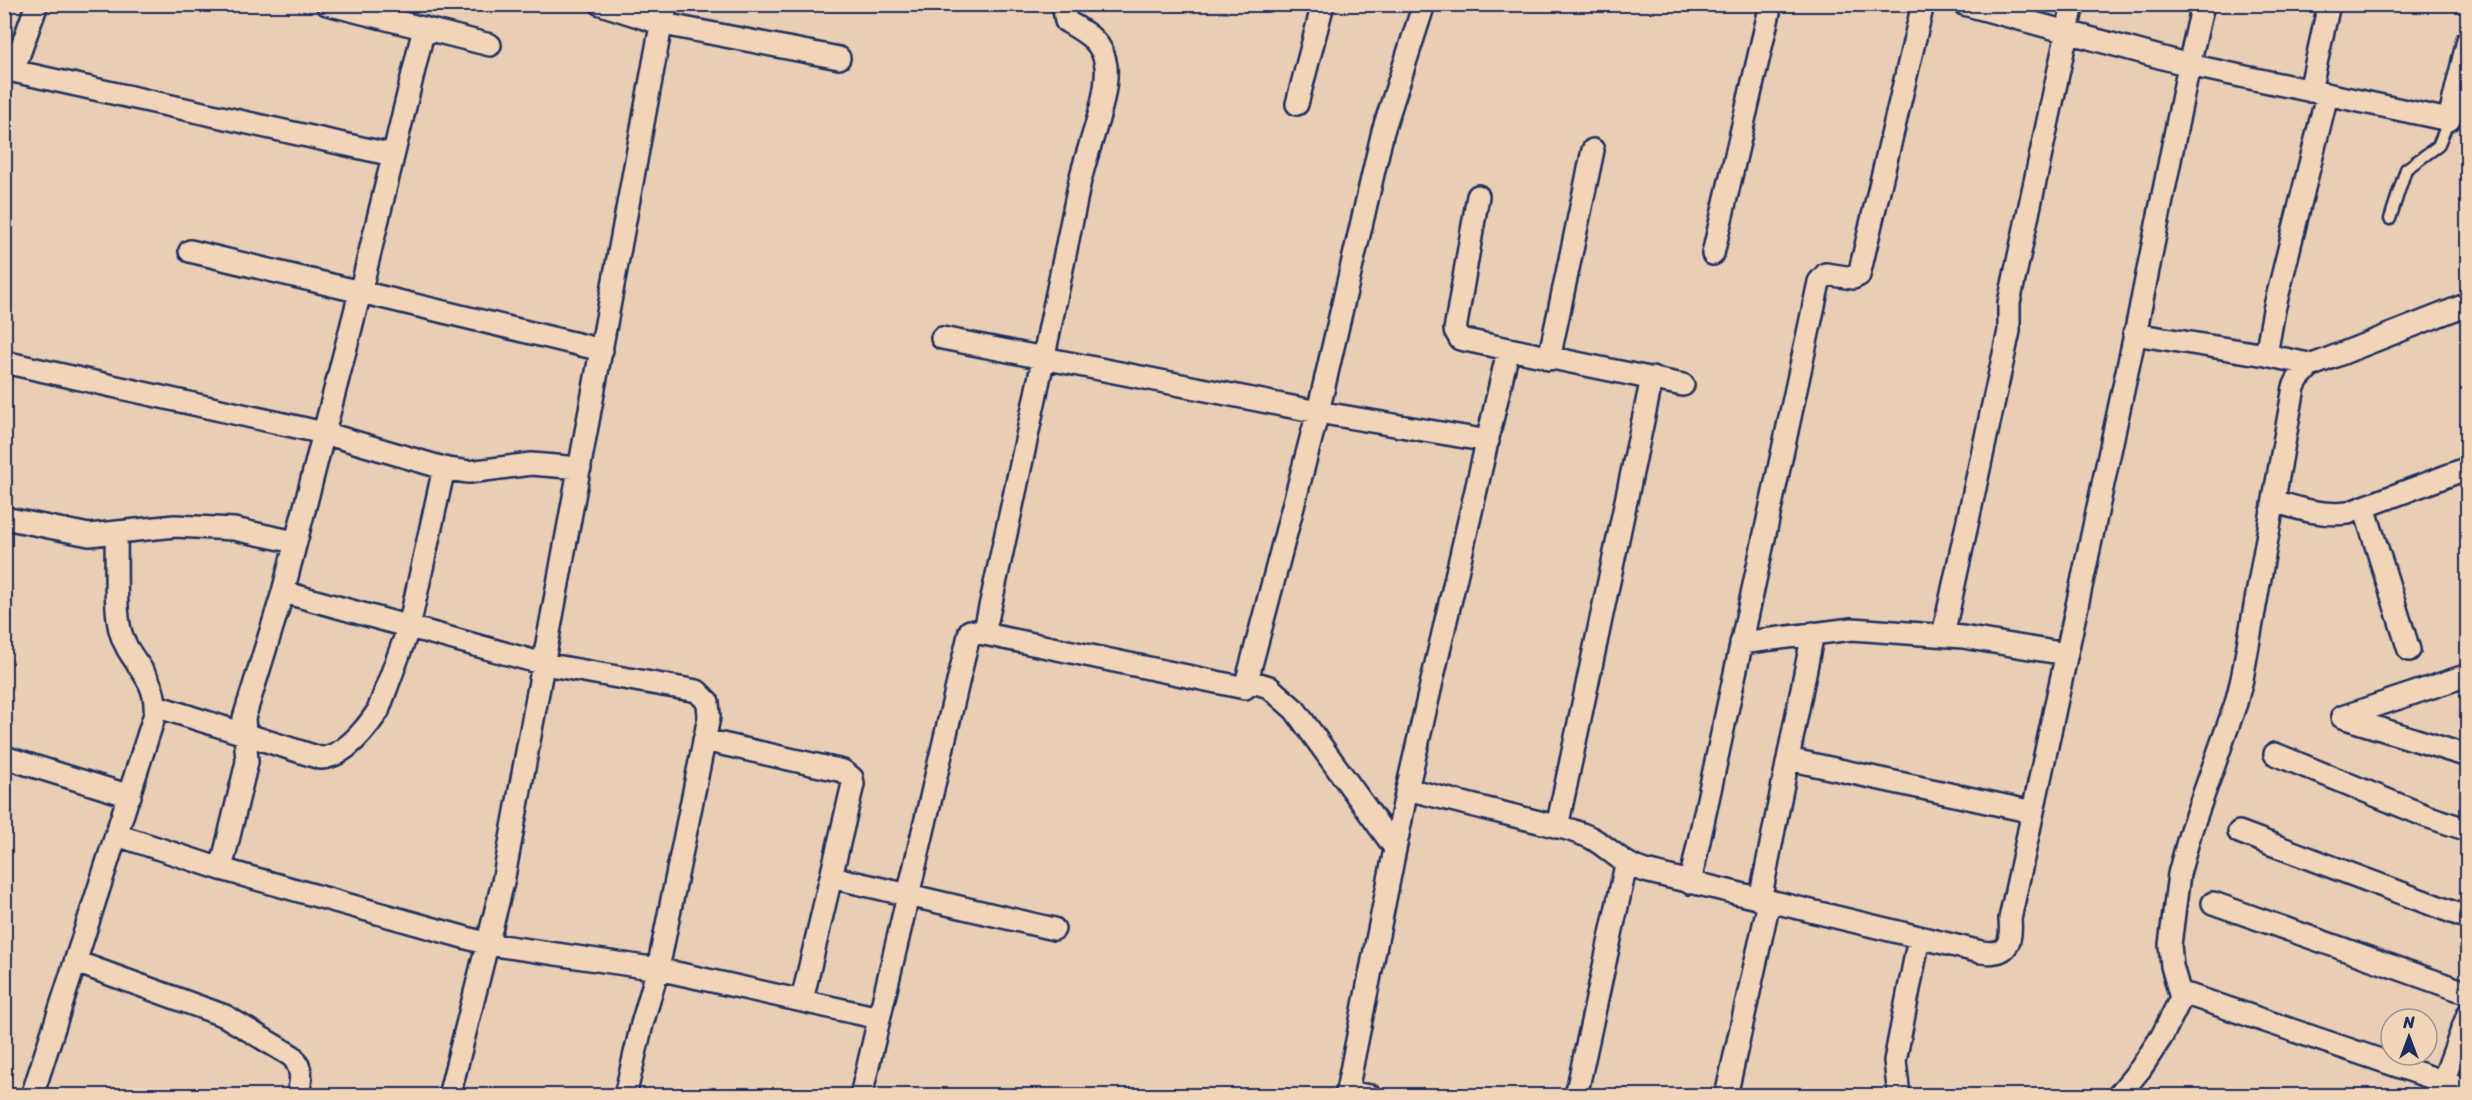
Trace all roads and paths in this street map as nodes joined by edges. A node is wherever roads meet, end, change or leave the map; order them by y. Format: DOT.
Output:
graph roads {
  1 [pos="37,4"];
  2 [pos="327,4"];
  3 [pos="1063,4"];
  4 [pos="1323,4"];
  5 [pos="1424,4"];
  6 [pos="1771,4"];
  7 [pos="1923,4"];
  8 [pos="1964,4"];
  9 [pos="2073,4"];
  10 [pos="2203,4"];
  11 [pos="2329,4"];
  12 [pos="613,7"];
  13 [pos="400,14"];
  14 [pos="665,14"];
  15 [pos="424,28"];
  16 [pos="2066,31"];
  17 [pos="2468,39"];
  18 [pos="490,45"];
  19 [pos="839,58"];
  20 [pos="2189,65"];
  21 [pos="9,70"];
  22 [pos="2319,93"];
  23 [pos="1297,104"];
  24 [pos="2448,120"];
  25 [pos="1593,150"];
  26 [pos="393,155"];
  27 [pos="1478,196"];
  28 [pos="2390,219"];
  29 [pos="190,251"];
  30 [pos="1713,254"];
  31 [pos="360,293"];
  32 [pos="2468,304"];
  33 [pos="2134,334"];
  34 [pos="942,338"];
  35 [pos="602,350"];
  36 [pos="1508,351"];
  37 [pos="2266,355"];
  38 [pos="1044,358"];
  39 [pos="1549,359"];
  40 [pos="4,362"];
  41 [pos="2313,365"];
  42 [pos="1652,378"];
  43 [pos="1683,385"];
  44 [pos="1318,412"];
  45 [pos="324,432"];
  46 [pos="1488,441"];
  47 [pos="444,468"];
  48 [pos="580,468"];
  49 [pos="2468,468"];
  50 [pos="2274,501"];
  51 [pos="2364,507"];
  52 [pos="4,518"];
  53 [pos="116,533"];
  54 [pos="295,542"];
  55 [pos="283,592"];
  56 [pos="409,627"];
  57 [pos="1813,633"];
  58 [pos="984,634"];
  59 [pos="1943,635"];
  60 [pos="1741,643"];
  61 [pos="2409,650"];
  62 [pos="2066,654"];
  63 [pos="544,664"];
  64 [pos="2468,675"];
  65 [pos="1247,680"];
  66 [pos="156,706"];
  67 [pos="243,735"];
  68 [pos="704,740"];
  69 [pos="2275,754"];
  70 [pos="2468,756"];
  71 [pos="4,757"];
  72 [pos="1788,759"];
  73 [pos="1407,789"];
  74 [pos="130,796"];
  75 [pos="2032,812"];
  76 [pos="1557,827"];
  77 [pos="2468,831"];
  78 [pos="2240,832"];
  79 [pos="117,835"];
  80 [pos="1395,848"];
  81 [pos="1626,865"];
  82 [pos="221,869"];
  83 [pos="831,877"];
  84 [pos="1690,883"];
  85 [pos="908,896"];
  86 [pos="1765,901"];
  87 [pos="2212,903"];
  88 [pos="2468,918"];
  89 [pos="1054,928"];
  90 [pos="1919,938"];
  91 [pos="488,944"];
  92 [pos="76,963"];
  93 [pos="658,969"];
  94 [pos="2468,993"];
  95 [pos="2181,998"];
  96 [pos="802,1000"];
  97 [pos="2468,1014"];
  98 [pos="879,1018"];
  99 [pos="2440,1089"];
  100 [pos="2468,1090"];
  101 [pos="1346,1094"];
  102 [pos="32,1095"];
  103 [pos="297,1095"];
  104 [pos="449,1095"];
  105 [pos="625,1095"];
  106 [pos="861,1095"];
  107 [pos="1371,1095"];
  108 [pos="1576,1095"];
  109 [pos="1726,1095"];
  110 [pos="1899,1095"];
  111 [pos="2118,1095"];
  1 -- 21 [label="street"];
  2 -- 13 [label="street"];
  3 -- 38 [label="street"];
  4 -- 23 [label="street"];
  5 -- 44 [label="street"];
  6 -- 30 [label="street"];
  7 -- 60 [label="street"];
  8 -- 16 [label="street"];
  9 -- 16 [label="street"];
  10 -- 20 [label="street"];
  11 -- 22 [label="street"];
  12 -- 14 [label="street"];
  13 -- 15 [label="street"];
  14 -- 19 [label="street"];
  14 -- 35 [label="street"];
  15 -- 18 [label="street"];
  15 -- 26 [label="street"];
  16 -- 20 [label="street"];
  16 -- 59 [label="street"];
  17 -- 24 [label="street"];
  20 -- 22 [label="street"];
  20 -- 33 [label="street"];
  21 -- 26 [label="street"];
  22 -- 24 [label="street"];
  22 -- 37 [label="street"];
  24 -- 28 [label="lane"];
  25 -- 39 [label="street"];
  26 -- 31 [label="street"];
  27 -- 36 [label="street"];
  29 -- 31 [label="street"];
  31 -- 35 [label="street"];
  31 -- 45 [label="street"];
  32 -- 41 [label="street"];
  33 -- 37 [label="street"];
  33 -- 62 [label="street"];
  34 -- 38 [label="street"];
  35 -- 48 [label="street"];
  36 -- 39 [label="street"];
  36 -- 46 [label="street"];
  37 -- 41 [label="street"];
  38 -- 44 [label="street"];
  38 -- 58 [label="street"];
  39 -- 42 [label="street"];
  40 -- 45 [label="street"];
  41 -- 50 [label="street"];
  42 -- 43 [label="street"];
  42 -- 76 [label="street"];
  44 -- 46 [label="street"];
  44 -- 65 [label="street"];
  45 -- 47 [label="street"];
  45 -- 54 [label="street"];
  46 -- 73 [label="street"];
  47 -- 48 [label="street"];
  47 -- 56 [label="street"];
  48 -- 63 [label="street"];
  49 -- 51 [label="street"];
  50 -- 51 [label="street"];
  50 -- 95 [label="street"];
  51 -- 61 [label="street"];
  52 -- 53 [label="street"];
  53 -- 54 [label="street"];
  53 -- 66 [label="street"];
  54 -- 55 [label="street"];
  55 -- 56 [label="street"];
  55 -- 67 [label="street"];
  56 -- 63 [label="street"];
  56 -- 67 [label="street"];
  57 -- 59 [label="street"];
  57 -- 60 [label="street"];
  57 -- 72 [label="street"];
  58 -- 65 [label="street"];
  58 -- 85 [label="street"];
  59 -- 62 [label="street"];
  60 -- 84 [label="street"];
  62 -- 75 [label="street"];
  63 -- 68 [label="street"];
  63 -- 91 [label="street"];
  64 -- 70 [label="street"];
  65 -- 80 [label="street"];
  66 -- 67 [label="street"];
  66 -- 74 [label="street"];
  67 -- 82 [label="street"];
  68 -- 83 [label="street"];
  68 -- 93 [label="street"];
  69 -- 77 [label="street"];
  71 -- 74 [label="street"];
  72 -- 75 [label="street"];
  72 -- 86 [label="street"];
  73 -- 76 [label="street"];
  73 -- 80 [label="street"];
  74 -- 79 [label="street"];
  75 -- 90 [label="street"];
  76 -- 81 [label="street"];
  78 -- 88 [label="street"];
  79 -- 82 [label="street"];
  79 -- 92 [label="street"];
  80 -- 101 [label="street"];
  81 -- 84 [label="street"];
  81 -- 108 [label="street"];
  82 -- 91 [label="street"];
  83 -- 85 [label="street"];
  83 -- 96 [label="street"];
  84 -- 86 [label="street"];
  85 -- 89 [label="street"];
  85 -- 98 [label="street"];
  86 -- 90 [label="street"];
  86 -- 109 [label="street"];
  87 -- 94 [label="street"];
  90 -- 110 [label="street"];
  91 -- 93 [label="street"];
  91 -- 104 [label="street"];
  92 -- 102 [label="street"];
  92 -- 103 [label="street"];
  93 -- 96 [label="street"];
  93 -- 105 [label="street"];
  95 -- 99 [label="street"];
  95 -- 111 [label="street"];
  96 -- 98 [label="street"];
  97 -- 99 [label="street"];
  98 -- 106 [label="street"];
  99 -- 100 [label="street"];
  101 -- 107 [label="street"];
}
